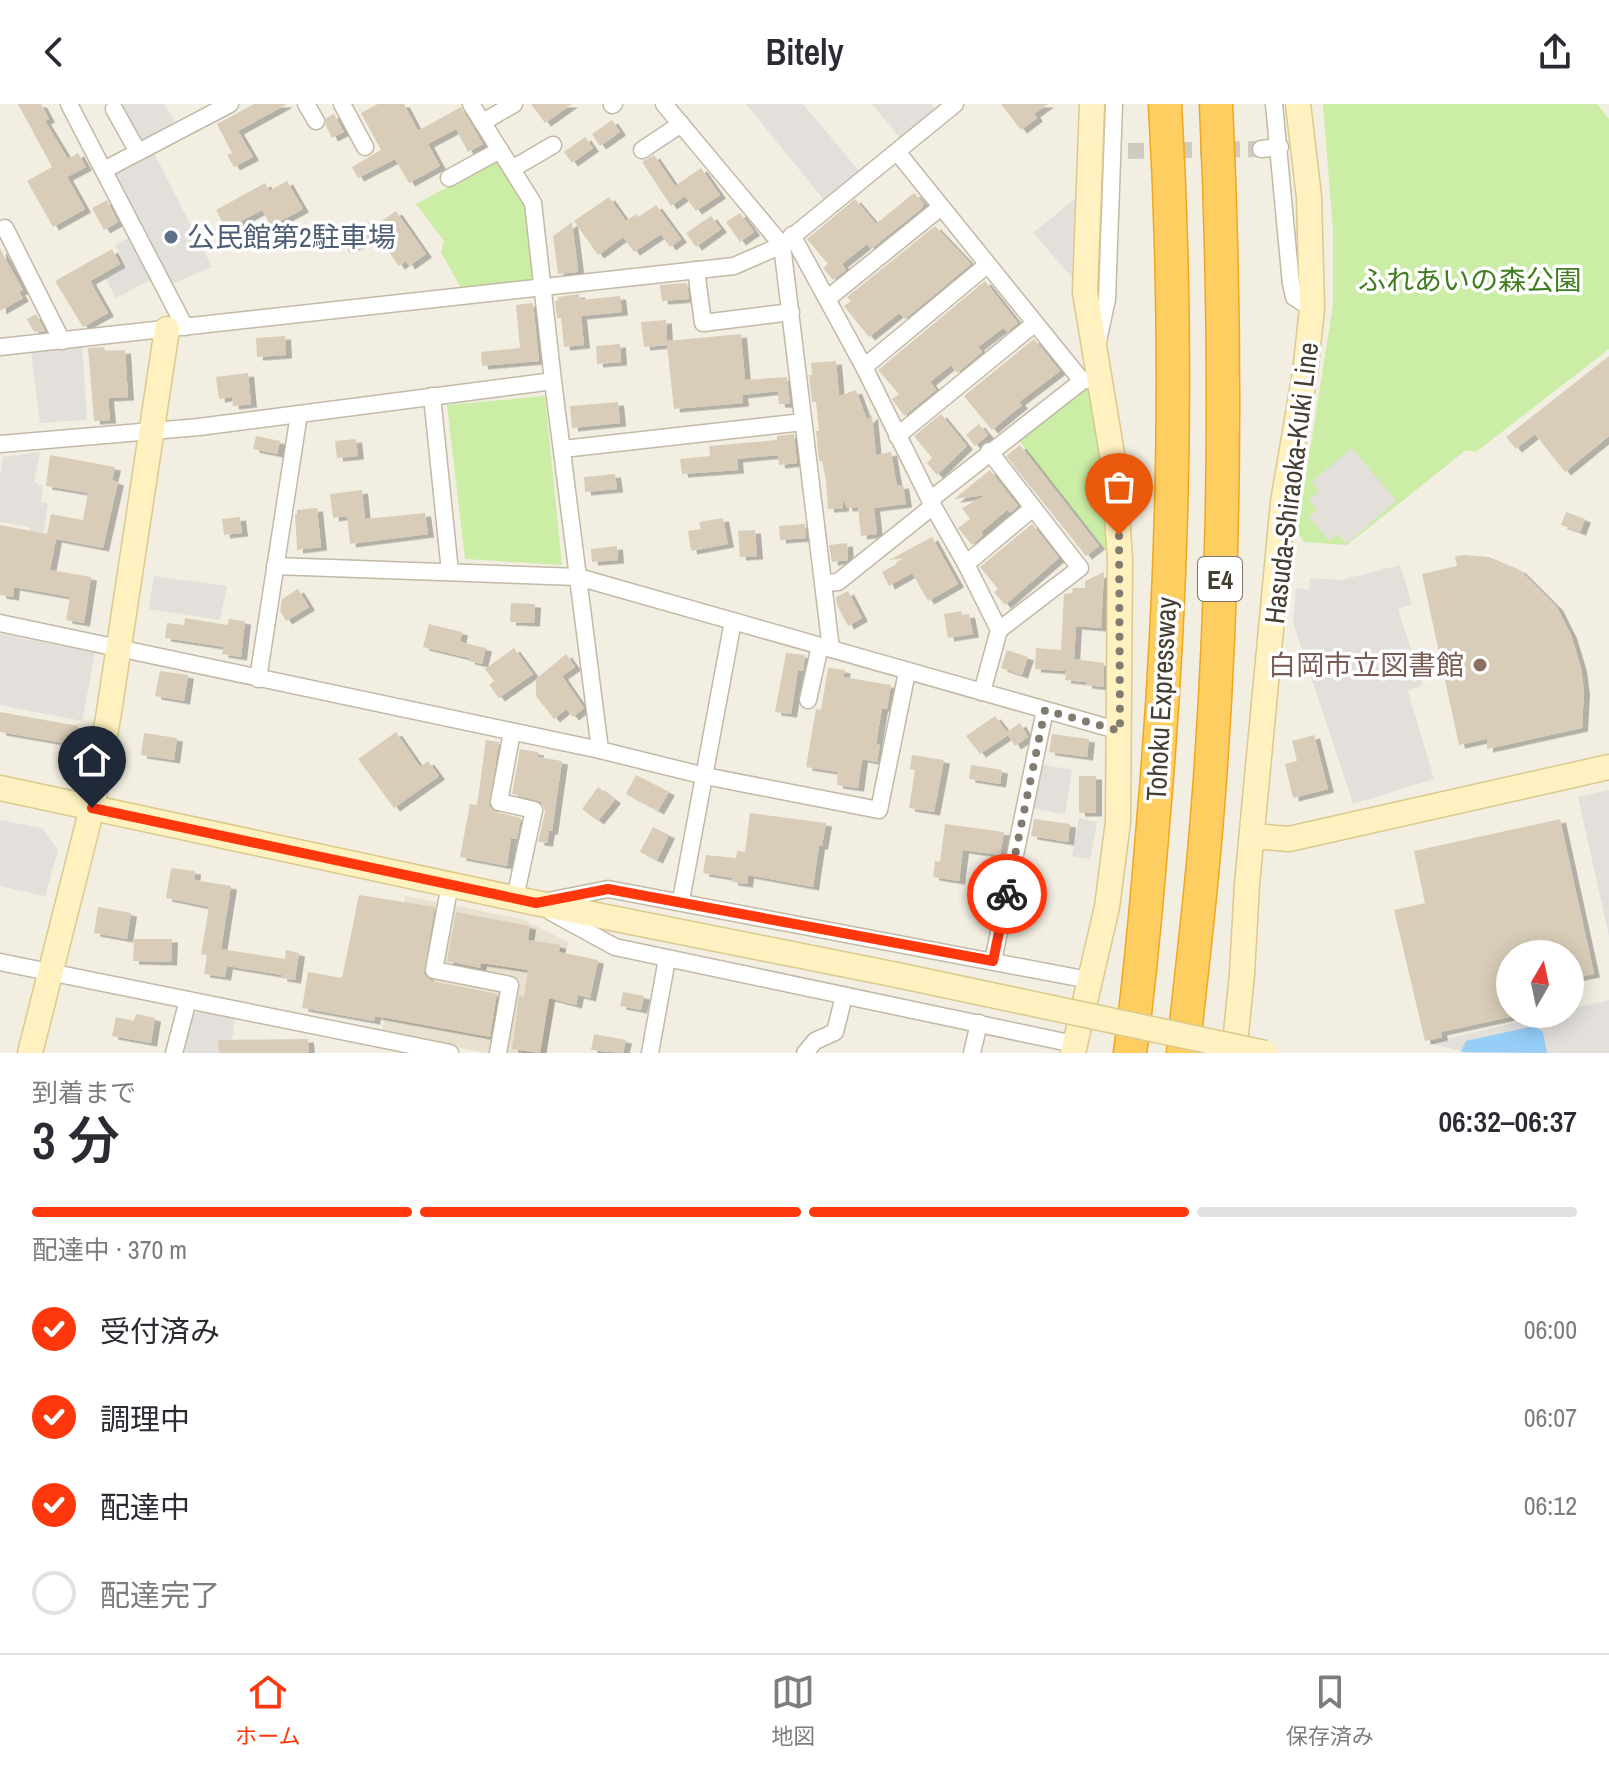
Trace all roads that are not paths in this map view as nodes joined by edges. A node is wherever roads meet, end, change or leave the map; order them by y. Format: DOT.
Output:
graph roads {
  1 [pos="69,104"];
  2 [pos="306,104"];
  3 [pos="342,104"];
  4 [pos="471,104"];
  5 [pos="514,104"];
  6 [pos="664,104"];
  7 [pos="955,104"];
  8 [pos="1092,104"];
  9 [pos="1114,104"];
  10 [pos="1165,104"];
  11 [pos="1216,104"];
  12 [pos="1274,104"];
  13 [pos="1298,104"];
  14 [pos="221,106"];
  15 [pos="114,109"];
  16 [pos="316,121"];
  17 [pos="483,122"];
  18 [pos="681,124"];
  19 [pos="553,145"];
  20 [pos="365,147"];
  21 [pos="1280,147"];
  22 [pos="1261,149"];
  23 [pos="500,150"];
  24 [pos="642,150"];
  25 [pos="138,152"];
  26 [pos="898,153"];
  27 [pos="512,169"];
  28 [pos="104,170"];
  29 [pos="449,178"];
  30 [pos="941,207"];
  31 [pos="5,228"];
  32 [pos="787,240"];
  33 [pos="987,265"];
  34 [pos="696,270"];
  35 [pos="543,287"];
  36 [pos="827,299"];
  37 [pos="1312,309"];
  38 [pos="791,312"];
  39 [pos="1034,324"];
  40 [pos="176,328"];
  41 [pos="62,341"];
  42 [pos="0,347"];
  43 [pos="1096,349"];
  44 [pos="864,367"];
  45 [pos="1091,379"];
  46 [pos="553,381"];
  47 [pos="432,396"];
  48 [pos="299,414"];
  49 [pos="803,422"];
  50 [pos="153,431"];
  51 [pos="897,436"];
  52 [pos="0,444"];
  53 [pos="563,449"];
  54 [pos="989,451"];
  55 [pos="932,503"];
  56 [pos="1033,508"];
  57 [pos="966,564"];
  58 [pos="275,566"];
  59 [pos="450,572"];
  60 [pos="578,577"];
  61 [pos="824,583"];
  62 [pos="733,621"];
  63 [pos="0,623"];
  64 [pos="999,630"];
  65 [pos="825,648"];
  66 [pos="118,650"];
  67 [pos="907,672"];
  68 [pos="258,679"];
  69 [pos="982,692"];
  70 [pos="808,700"];
  71 [pos="1045,710"];
  72 [pos="1120,731"];
  73 [pos="512,732"];
  74 [pos="600,750"];
  75 [pos="1609,767"];
  76 [pos="705,776"];
  77 [pos="0,788"];
  78 [pos="92,808"];
  79 [pos="1252,836"];
  80 [pos="450,884"];
  81 [pos="526,900"];
  82 [pos="681,900"];
  83 [pos="667,959"];
  84 [pos="993,961"];
  85 [pos="0,962"];
  86 [pos="51,973"];
  87 [pos="1089,980"];
  88 [pos="844,996"];
  89 [pos="188,1000"];
  90 [pos="979,1023"];
  91 [pos="1074,1049"];
  92 [pos="30,1053"];
  93 [pos="174,1053"];
  94 [pos="450,1053"];
  95 [pos="498,1053"];
  96 [pos="650,1053"];
  97 [pos="805,1053"];
  98 [pos="972,1053"];
  99 [pos="1130,1053"];
  100 [pos="1183,1053"];
  101 [pos="1234,1053"];
  102 [pos="1265,1053"];
  1 -- 28 [label="street"];
  2 -- 16 [label="street"];
  3 -- 20 [label="street"];
  4 -- 17 [label="street"];
  5 -- 17 [label="street"];
  6 -- 18 [label="street"];
  7 -- 26 [label="street"];
  8 -- 43 [label="street"];
  9 -- 43 [label="street"];
  10 -- 99 [label="highway, Tohoku Expressway / E4"];
  11 -- 100 [label="highway, Tohoku Expressway / E4"];
  12 -- 21 [label="street"];
  13 -- 37 [label="street, Hasuda-Shiraoka-Kuki Line"];
  14 -- 25 [label="street"];
  15 -- 25 [label="street"];
  17 -- 23 [label="street"];
  18 -- 24 [label="street"];
  18 -- 32 [label="street"];
  19 -- 27 [label="street"];
  21 -- 22 [label="street"];
  21 -- 37 [label="street"];
  23 -- 27 [label="street"];
  23 -- 29 [label="street"];
  25 -- 28 [label="street"];
  26 -- 30 [label="street"];
  26 -- 32 [label="street"];
  27 -- 35 [label="street"];
  28 -- 40 [label="street"];
  30 -- 33 [label="street"];
  30 -- 36 [label="street"];
  31 -- 41 [label="street"];
  32 -- 34 [label="street"];
  32 -- 36 [label="street"];
  32 -- 38 [label="street"];
  33 -- 39 [label="street"];
  33 -- 44 [label="street"];
  34 -- 35 [label="street"];
  34 -- 38 [label="street"];
  35 -- 40 [label="street"];
  35 -- 46 [label="street"];
  36 -- 44 [label="street"];
  37 -- 79 [label="street, Hasuda-Shiraoka-Kuki Line"];
  38 -- 49 [label="street"];
  39 -- 45 [label="street"];
  39 -- 51 [label="street"];
  40 -- 41 [label="street"];
  40 -- 50 [label="street"];
  41 -- 42 [label="street"];
  43 -- 45 [label="street"];
  44 -- 51 [label="street"];
  45 -- 54 [label="street"];
  45 -- 72 [label="street"];
  46 -- 47 [label="street"];
  46 -- 53 [label="street"];
  47 -- 48 [label="street"];
  47 -- 59 [label="street"];
  48 -- 50 [label="street"];
  48 -- 58 [label="street"];
  49 -- 53 [label="street"];
  49 -- 61 [label="street"];
  50 -- 52 [label="street"];
  50 -- 66 [label="street"];
  51 -- 55 [label="street"];
  53 -- 60 [label="street"];
  54 -- 55 [label="street"];
  54 -- 56 [label="street"];
  55 -- 57 [label="street"];
  55 -- 61 [label="street"];
  56 -- 57 [label="street"];
  56 -- 64 [label="street"];
  57 -- 64 [label="street"];
  58 -- 59 [label="street"];
  58 -- 68 [label="street"];
  59 -- 60 [label="street"];
  60 -- 62 [label="street"];
  60 -- 74 [label="street"];
  61 -- 65 [label="street"];
  62 -- 65 [label="street"];
  62 -- 76 [label="street"];
  63 -- 66 [label="street"];
  64 -- 69 [label="street"];
  65 -- 67 [label="street"];
  65 -- 70 [label="street"];
  66 -- 68 [label="street"];
  66 -- 78 [label="street"];
  67 -- 69 [label="street"];
  67 -- 76 [label="street"];
  68 -- 73 [label="street"];
  69 -- 71 [label="street"];
  71 -- 72 [label="street"];
  71 -- 84 [label="street"];
  72 -- 87 [label="street"];
  73 -- 74 [label="street"];
  73 -- 81 [label="street"];
  74 -- 76 [label="street"];
  75 -- 79 [label="street"];
  76 -- 82 [label="street"];
  77 -- 78 [label="street"];
  78 -- 80 [label="street"];
  78 -- 86 [label="street"];
  79 -- 101 [label="street, Hasuda-Shiraoka-Kuki Line"];
  80 -- 81 [label="street"];
  80 -- 95 [label="street"];
  81 -- 82 [label="street"];
  81 -- 83 [label="street"];
  81 -- 102 [label="street, bridge"];
  82 -- 84 [label="street"];
  83 -- 88 [label="street"];
  83 -- 96 [label="street"];
  84 -- 87 [label="street"];
  85 -- 86 [label="street"];
  86 -- 89 [label="street"];
  86 -- 92 [label="street"];
  87 -- 91 [label="street"];
  88 -- 90 [label="street"];
  88 -- 97 [label="street"];
  89 -- 93 [label="street"];
  89 -- 94 [label="street"];
  90 -- 91 [label="street"];
  90 -- 98 [label="street"];
}
